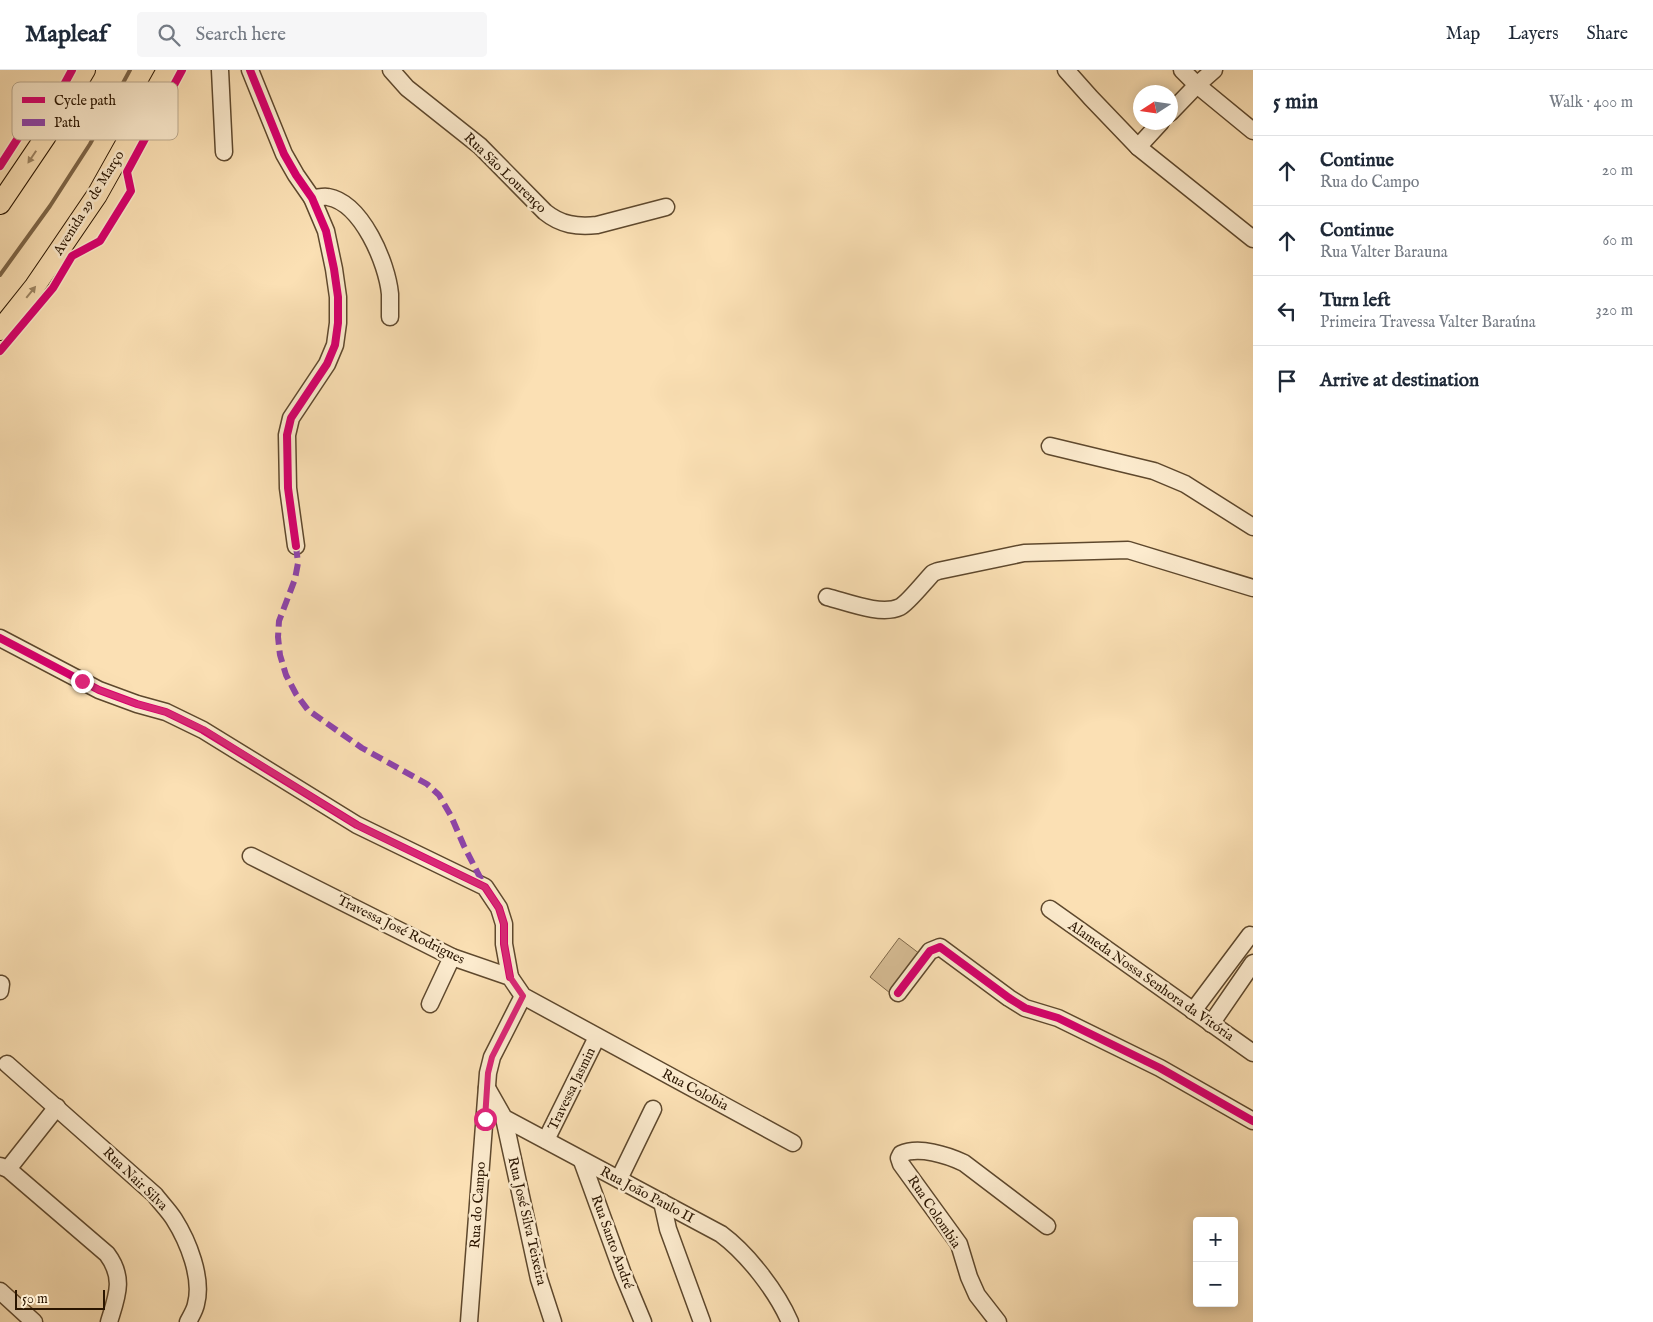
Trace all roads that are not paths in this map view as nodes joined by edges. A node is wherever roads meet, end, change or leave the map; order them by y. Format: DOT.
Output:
graph roads {
  1 [pos="85,70"];
  2 [pos="167,70"];
  3 [pos="220,70"];
  4 [pos="250,70"];
  5 [pos="391,70"];
  6 [pos="1066,70"];
  7 [pos="1182,70"];
  8 [pos="1214,70"];
  9 [pos="78,82"];
  10 [pos="160,82"];
  11 [pos="1197,85"];
  12 [pos="1178,105"];
  13 [pos="1154,130"];
  14 [pos="1253,131"];
  15 [pos="43,140"];
  16 [pos="128,140"];
  17 [pos="1138,147"];
  18 [pos="224,152"];
  19 [pos="312,198"];
  20 [pos="0,204"];
  21 [pos="666,207"];
  22 [pos="1253,238"];
  23 [pos="390,317"];
  24 [pos="0,330"];
  25 [pos="1050,446"];
  26 [pos="1253,527"];
  27 [pos="296,546"];
  28 [pos="1253,588"];
  29 [pos="827,597"];
  30 [pos="0,638"];
  31 [pos="251,856"];
  32 [pos="1050,909"];
  33 [pos="1250,935"];
  34 [pos="452,957"];
  35 [pos="1253,963"];
  36 [pos="510,977"];
  37 [pos="898,993"];
  38 [pos="523,996"];
  39 [pos="430,1004"];
  40 [pos="1193,1011"];
  41 [pos="1211,1024"];
  42 [pos="597,1037"];
  43 [pos="1253,1053"];
  44 [pos="7,1064"];
  45 [pos="487,1088"];
  46 [pos="57,1107"];
  47 [pos="654,1108"];
  48 [pos="504,1118"];
  49 [pos="1253,1121"];
  50 [pos="546,1140"];
  51 [pos="793,1143"];
  52 [pos="582,1161"];
  53 [pos="4,1168"];
  54 [pos="619,1179"];
  55 [pos="662,1202"];
  56 [pos="1047,1226"];
  57 [pos="0,1290"];
  58 [pos="34,1322"];
  59 [pos="109,1322"];
  60 [pos="188,1322"];
  61 [pos="469,1322"];
  62 [pos="553,1322"];
  63 [pos="643,1322"];
  64 [pos="702,1322"];
  65 [pos="790,1322"];
  66 [pos="998,1322"];
  1 -- 9 [label="main road, one-way"];
  10 -- 2 [label="main road, Avenida 29 de Março, one-way"];
  3 -- 18 [label="street"];
  4 -- 19 [label="street"];
  5 -- 21 [label="street, Rua São Lourenço"];
  6 -- 17 [label="street"];
  7 -- 11 [label="street"];
  8 -- 11 [label="street"];
  11 -- 12 [label="street"];
  11 -- 14 [label="street"];
  13 -- 17 [label="street"];
  15 -- 20 [label="main road, one-way"];
  24 -- 16 [label="main road, Avenida 29 de Março, one-way"];
  17 -- 22 [label="street"];
  19 -- 23 [label="street"];
  19 -- 27 [label="street"];
  25 -- 26 [label="street"];
  28 -- 29 [label="street"];
  30 -- 36 [label="street"];
  31 -- 34 [label="street, Travessa José Rodrigues"];
  32 -- 40 [label="street, Alameda Nossa Senhora da Vitória"];
  33 -- 40 [label="street"];
  34 -- 36 [label="street, Travessa José Rodrigues"];
  34 -- 39 [label="street"];
  35 -- 41 [label="street"];
  36 -- 38 [label="street"];
  37 -- 49 [label="street"];
  38 -- 42 [label="street"];
  38 -- 45 [label="street, Rua do Campo"];
  40 -- 41 [label="street, Alameda Nossa Senhora da Vitória"];
  41 -- 43 [label="street, Alameda Nossa Senhora da Vitória"];
  42 -- 50 [label="street, Travessa Jasmin"];
  42 -- 51 [label="street, Rua Colobia"];
  44 -- 46 [label="street, Rua Nair Silva"];
  45 -- 48 [label="street"];
  45 -- 61 [label="street, Rua do Campo"];
  46 -- 53 [label="street"];
  46 -- 60 [label="street, Rua Nair Silva"];
  47 -- 54 [label="street"];
  48 -- 50 [label="street, Rua João Paulo II"];
  48 -- 62 [label="street, Rua José Silva Teixeira"];
  50 -- 52 [label="street, Rua João Paulo II"];
  52 -- 54 [label="street, Rua João Paulo II"];
  52 -- 63 [label="street, Rua Santo André"];
  53 -- 59 [label="street"];
  54 -- 55 [label="street, Rua João Paulo II"];
  55 -- 64 [label="street"];
  55 -- 65 [label="street, Rua João Paulo II"];
  56 -- 66 [label="street, Rua Colombia"];
  57 -- 58 [label="street"];
}
